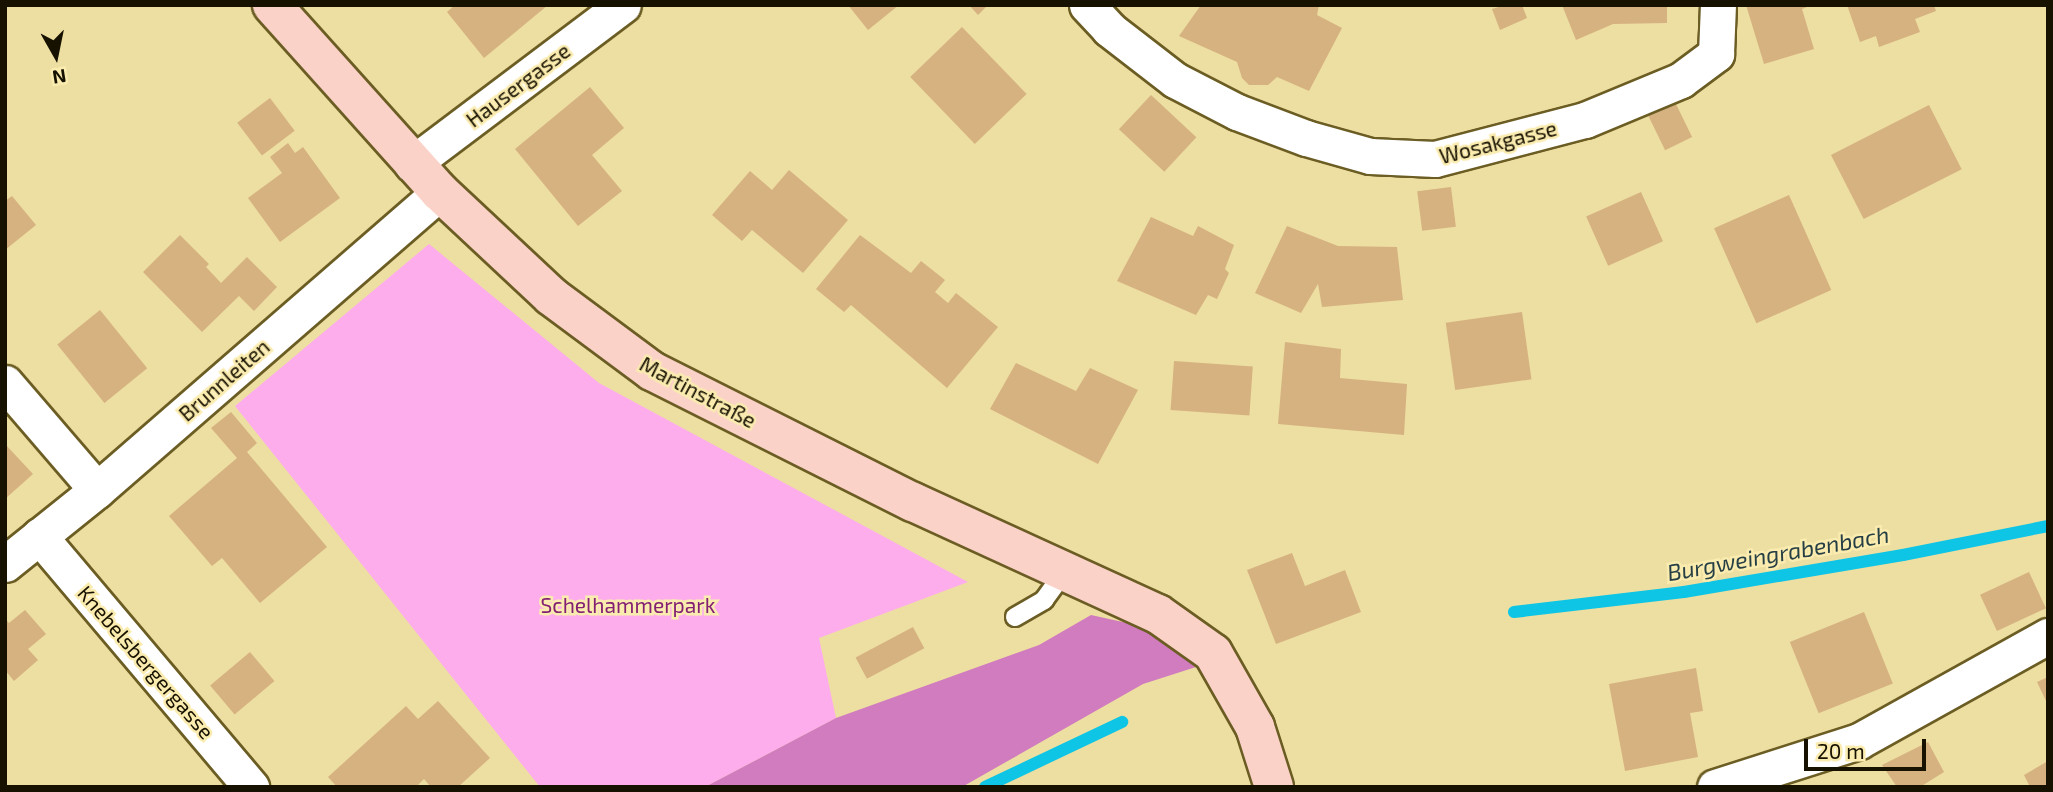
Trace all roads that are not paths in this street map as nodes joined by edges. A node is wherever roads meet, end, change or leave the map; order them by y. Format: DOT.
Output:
graph roads {
  1 [pos="272,5"];
  2 [pos="623,5"];
  3 [pos="1087,5"];
  4 [pos="1718,5"];
  5 [pos="412,164"];
  6 [pos="440,192"];
  7 [pos="5,383"];
  8 [pos="97,490"];
  9 [pos="39,536"];
  10 [pos="5,564"];
  11 [pos="1065,570"];
  12 [pos="1015,617"];
  13 [pos="2048,636"];
  14 [pos="251,787"];
  15 [pos="1274,787"];
  16 [pos="1715,787"];
  1 -- 5 [label="main road, Martinstraße"];
  2 -- 5 [label="street, Hausergasse"];
  3 -- 4 [label="street, Wosakgasse"];
  5 -- 6 [label="main road, Martinstraße"];
  6 -- 8 [label="street, Brunnleiten"];
  6 -- 11 [label="main road, Martinstraße"];
  7 -- 8 [label="street"];
  8 -- 9 [label="street, Brunnleiten"];
  9 -- 10 [label="street, Brunnleiten"];
  9 -- 14 [label="street, Knebelsbergergasse"];
  11 -- 12 [label="lane"];
  11 -- 15 [label="main road, Martinstraße"];
  13 -- 16 [label="street"];
}
